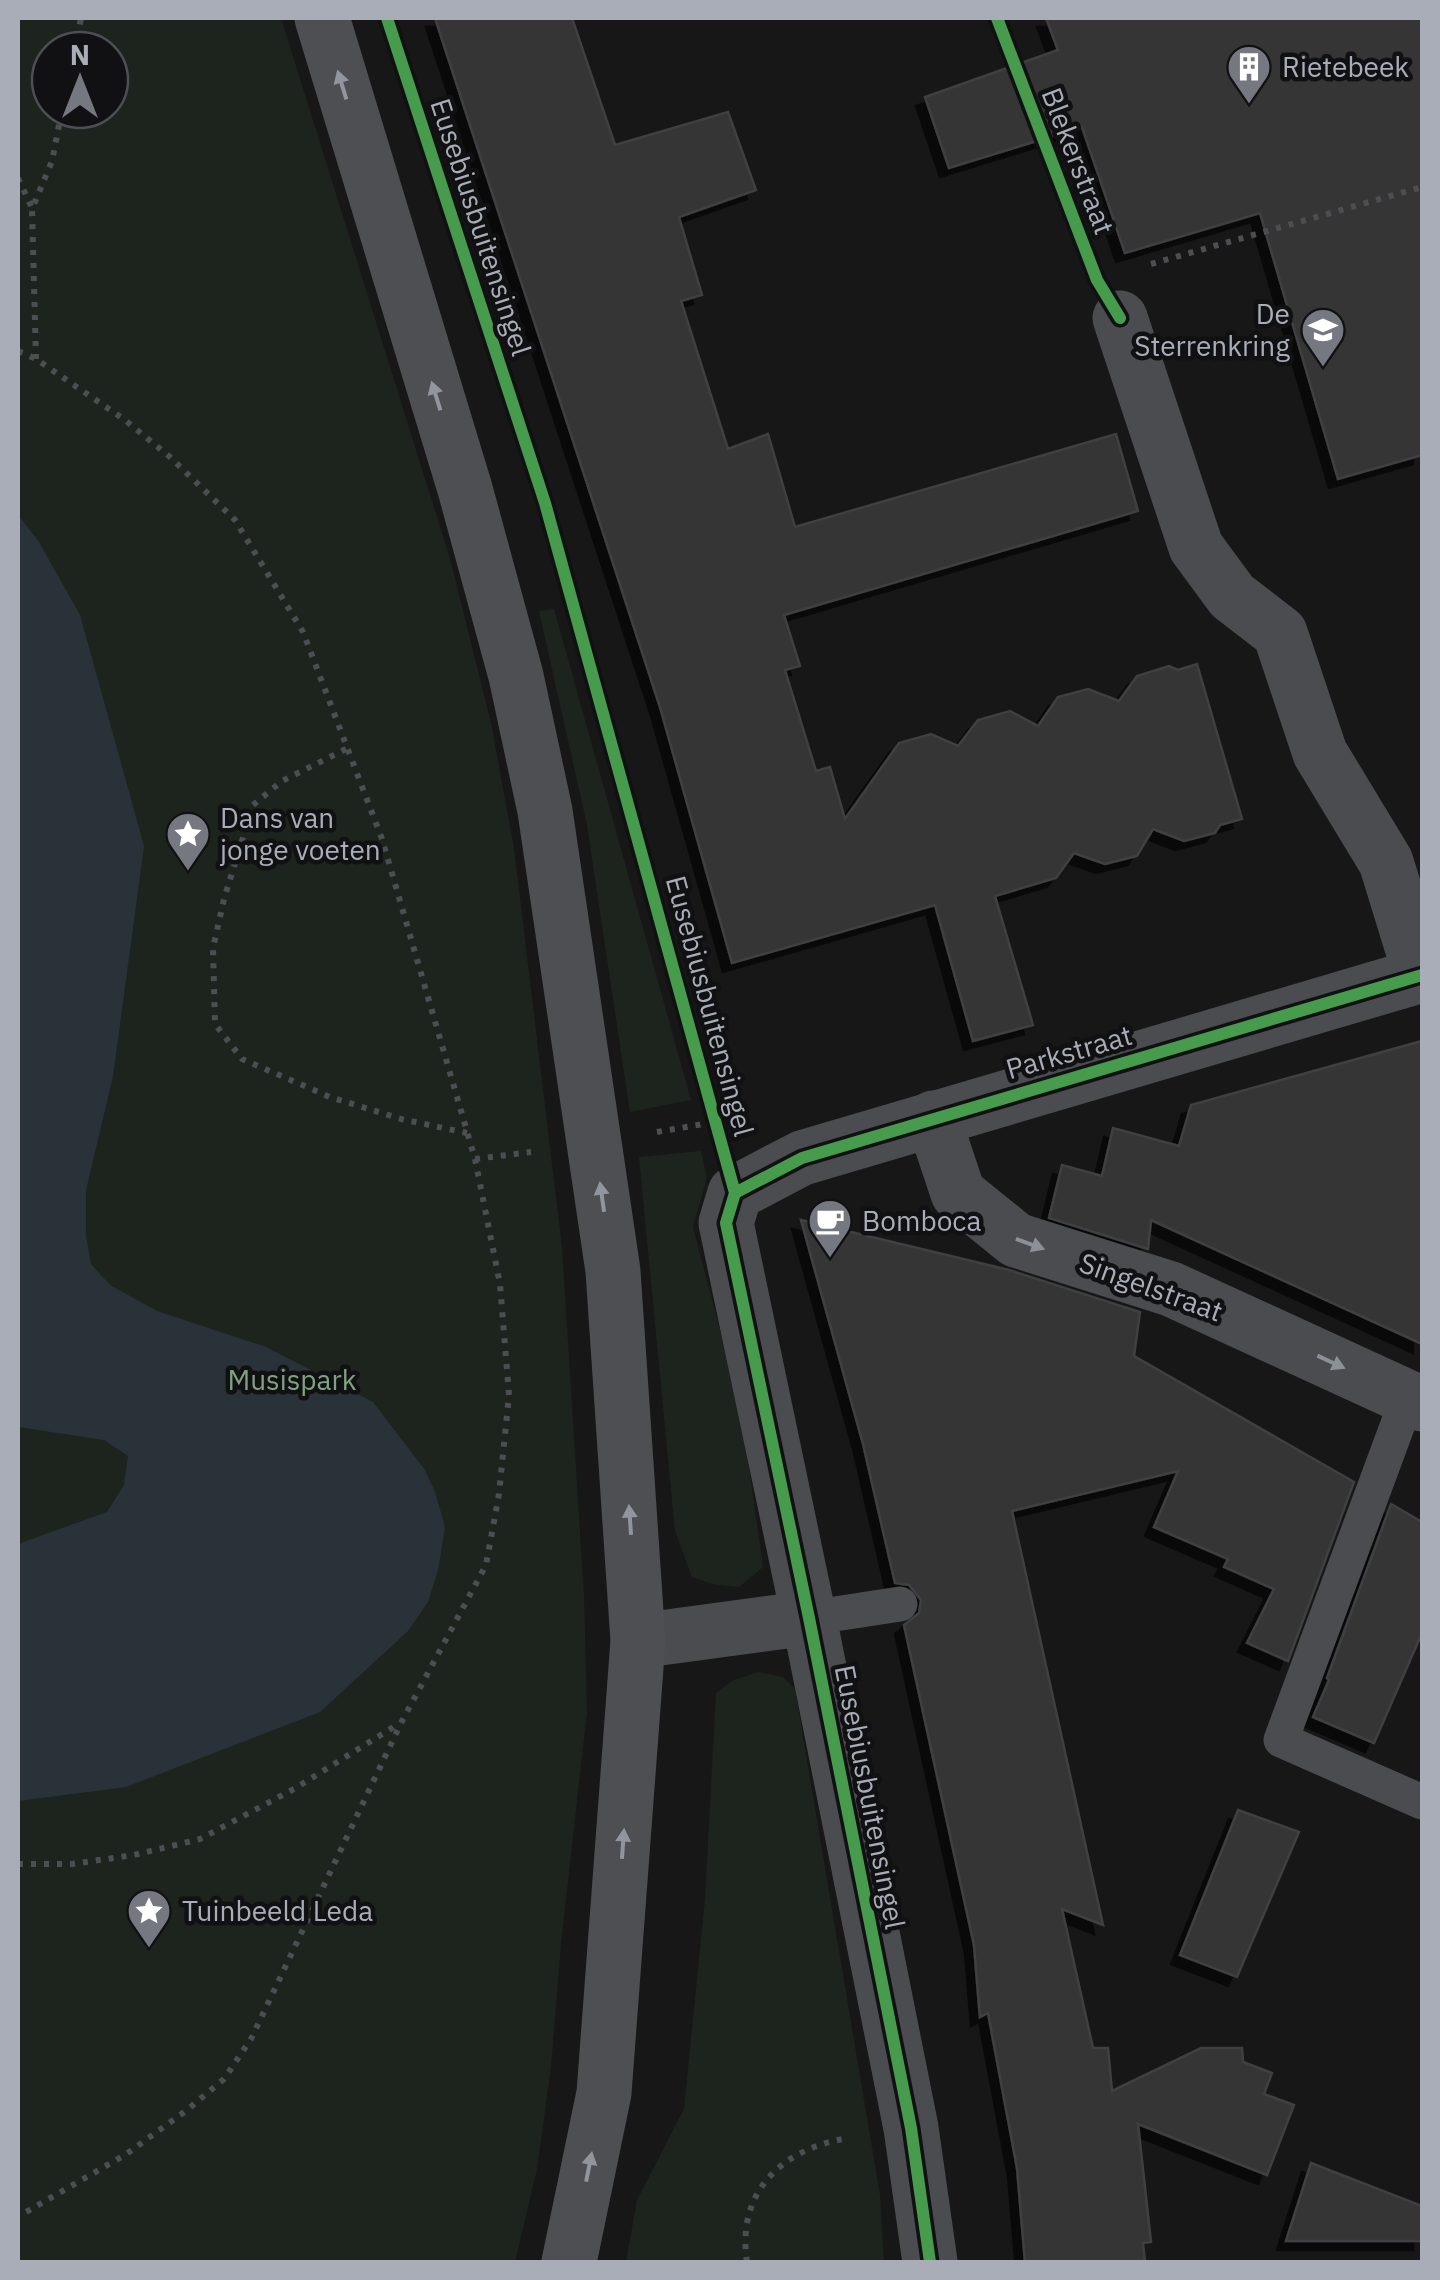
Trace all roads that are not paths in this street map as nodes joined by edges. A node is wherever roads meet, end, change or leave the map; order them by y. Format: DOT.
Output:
graph roads {
  1 [pos="322,18"];
  2 [pos="1109,299"];
  3 [pos="1422,975"];
  4 [pos="933,1118"];
  5 [pos="735,1193"];
  6 [pos="1415,1401"];
  7 [pos="900,1604"];
  8 [pos="810,1618"];
  9 [pos="638,1641"];
  10 [pos="1422,1802"];
  11 [pos="569,2262"];
  12 [pos="930,2262"];
  9 -- 1 [label="main road, one-way"];
  2 -- 3 [label="street"];
  3 -- 4 [label="street, Parkstraat"];
  4 -- 5 [label="street, Parkstraat"];
  4 -- 6 [label="street, Singelstraat, one-way"];
  5 -- 8 [label="street, Eusebiusbuitensingel"];
  6 -- 10 [label="lane"];
  7 -- 8 [label="lane"];
  8 -- 9 [label="street"];
  8 -- 12 [label="street, Eusebiusbuitensingel"];
  11 -- 9 [label="main road, one-way"];
}
